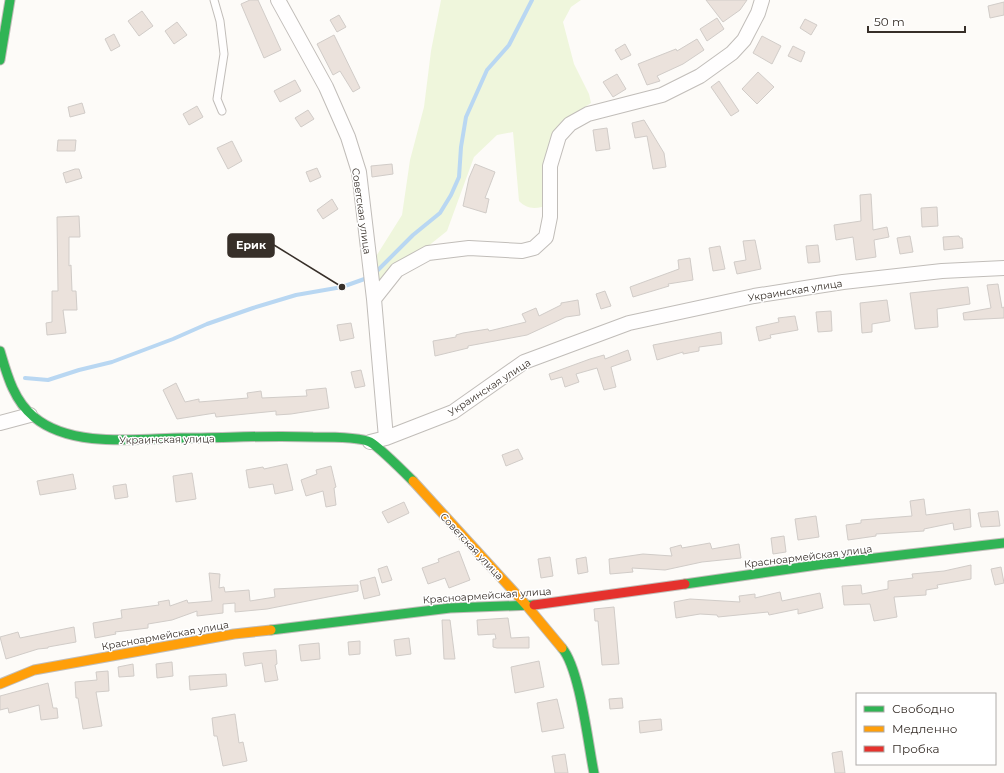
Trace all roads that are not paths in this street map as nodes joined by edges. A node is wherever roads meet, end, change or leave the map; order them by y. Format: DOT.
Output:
graph roads {
  1 [pos="10,0"];
  2 [pos="214,0"];
  3 [pos="278,0"];
  4 [pos="762,0"];
  5 [pos="0,60"];
  6 [pos="222,111"];
  7 [pos="1004,268"];
  8 [pos="374,299"];
  9 [pos="0,351"];
  10 [pos="30,415"];
  11 [pos="0,424"];
  12 [pos="386,438"];
  13 [pos="370,442"];
  14 [pos="1004,543"];
  15 [pos="527,606"];
  16 [pos="0,684"];
  17 [pos="594,773"];
  1 -- 5 [label="street"];
  2 -- 6 [label="lane"];
  3 -- 8 [label="street, Советская улица"];
  4 -- 8 [label="street"];
  7 -- 12 [label="street, Украинская улица"];
  8 -- 12 [label="street, Советская улица"];
  9 -- 10 [label="street"];
  10 -- 11 [label="street"];
  10 -- 13 [label="street, Украинская улица"];
  12 -- 13 [label="street, Украинская улица"];
  13 -- 15 [label="street, Советская улица"];
  14 -- 15 [label="street, Красноармейская улица"];
  15 -- 16 [label="street, Красноармейская улица"];
  15 -- 17 [label="street, Советская улица"];
}
